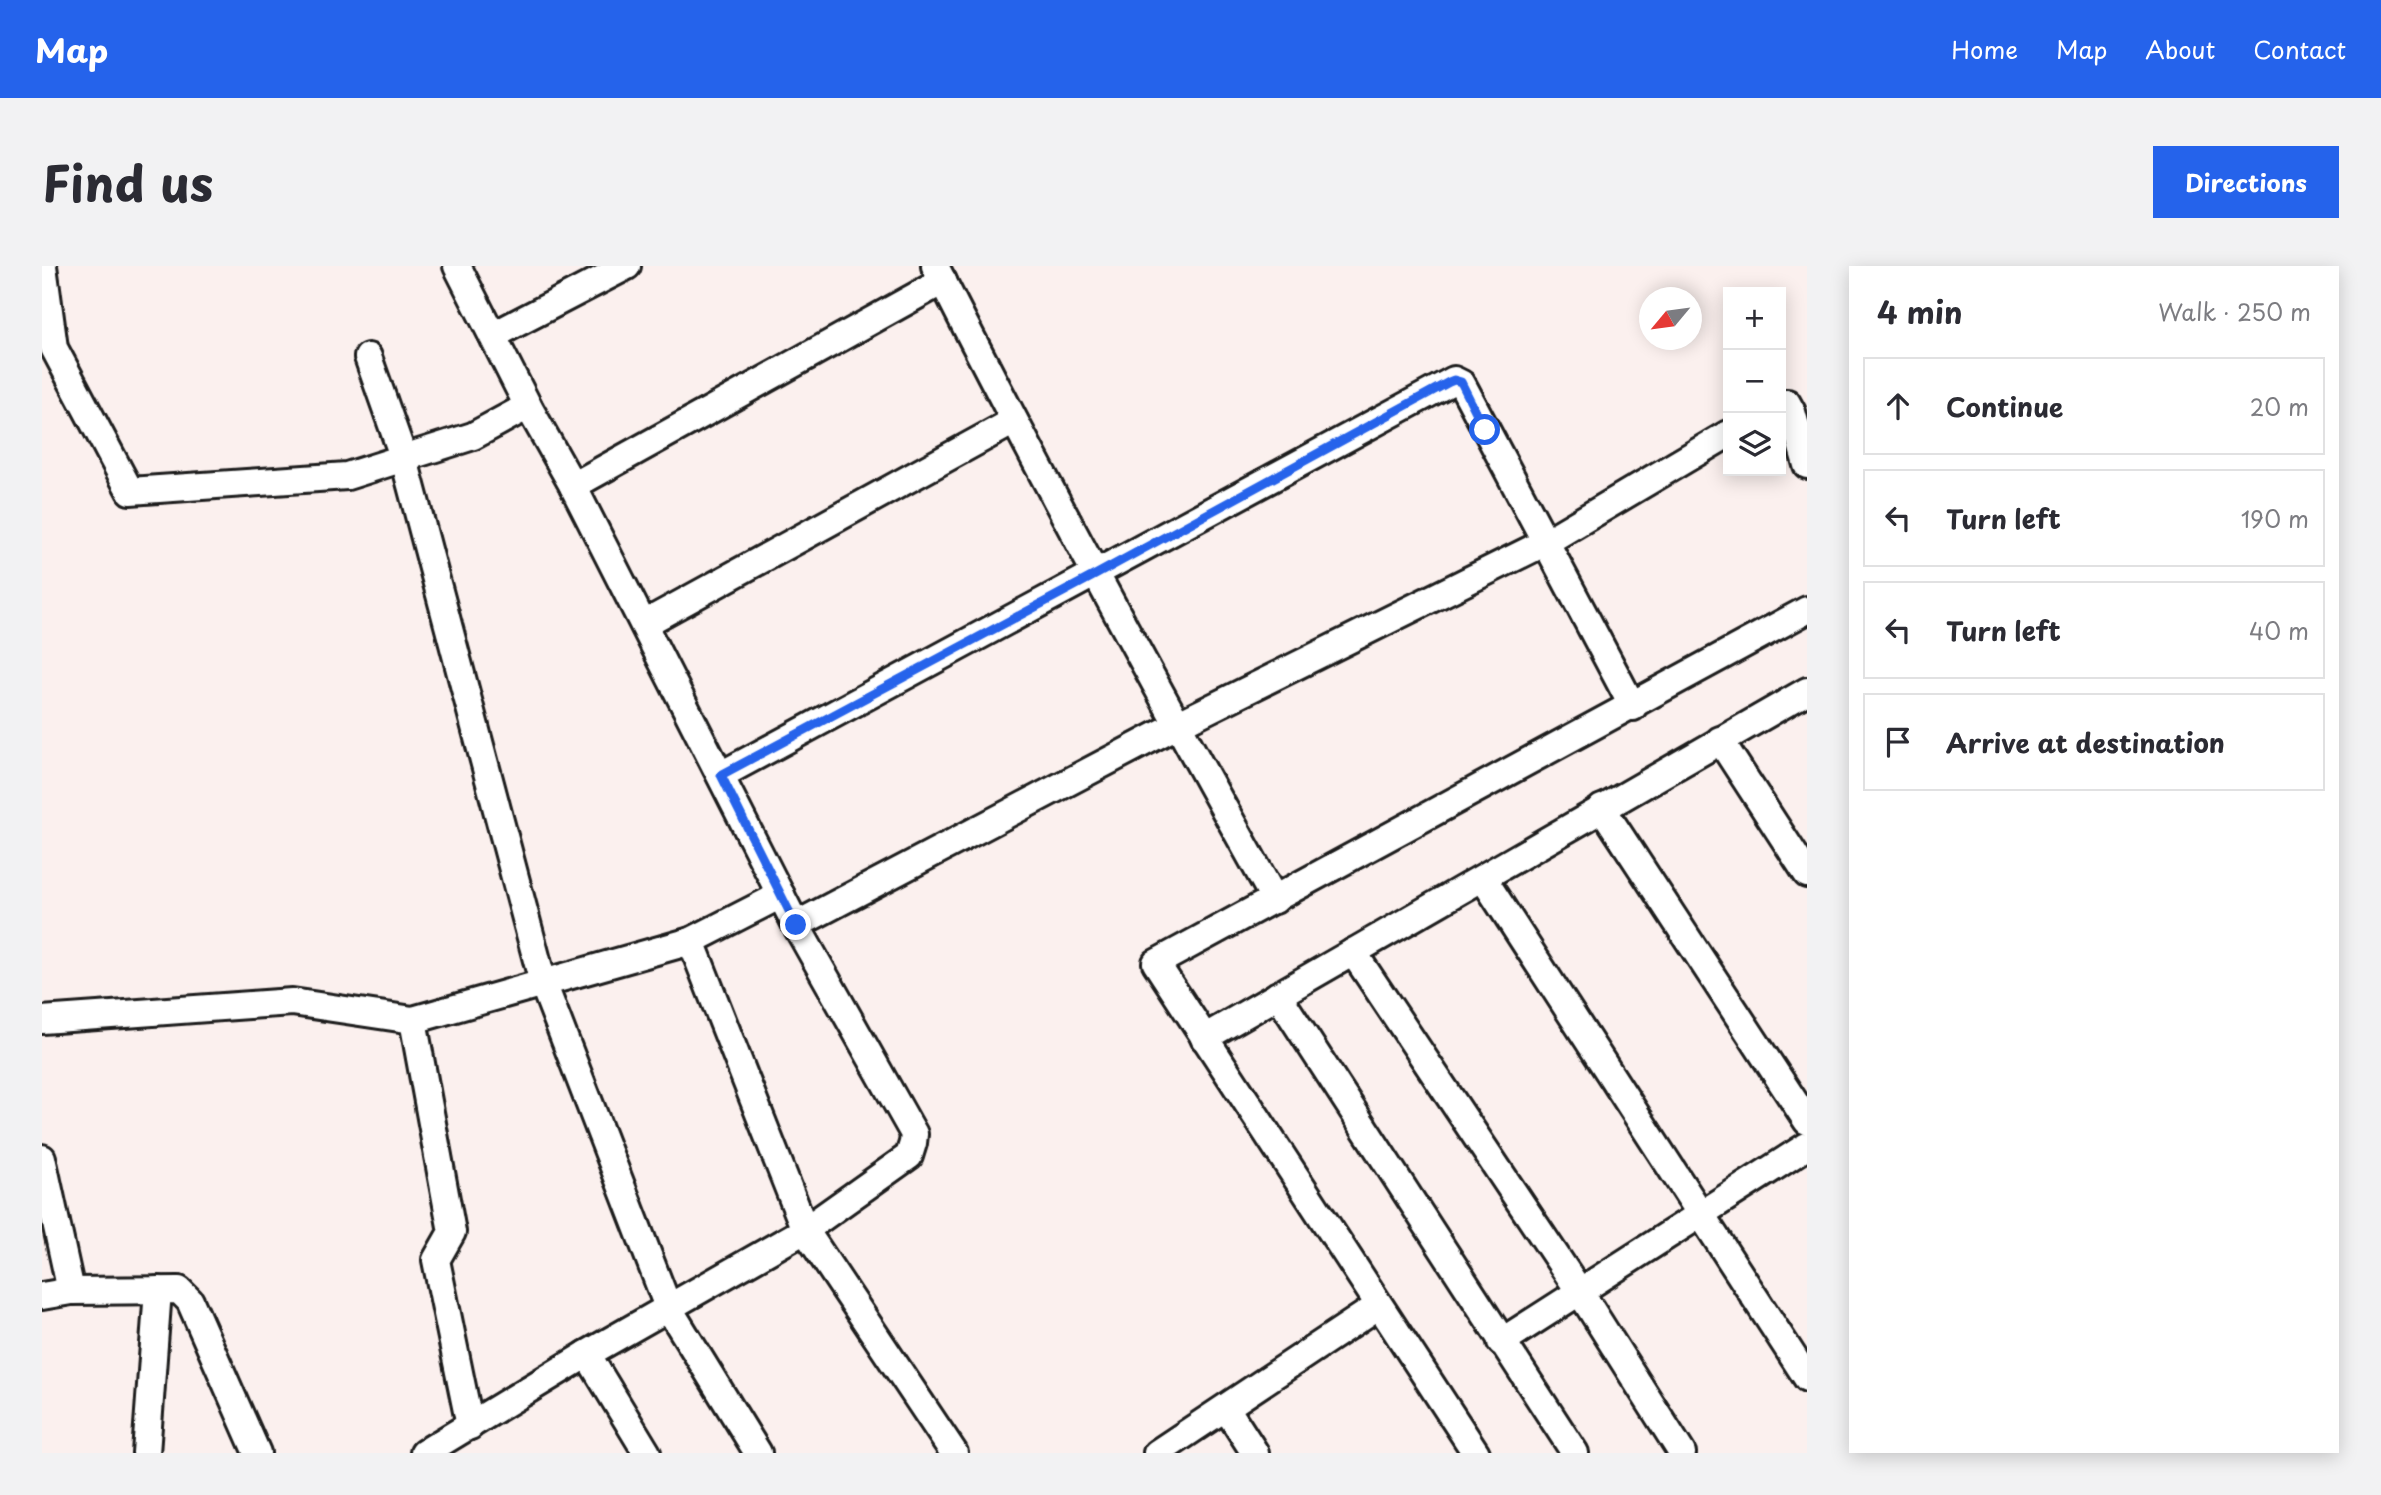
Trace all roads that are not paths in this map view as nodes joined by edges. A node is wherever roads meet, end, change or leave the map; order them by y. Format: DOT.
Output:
graph roads {
  1 [pos="43,266"];
  2 [pos="457,266"];
  3 [pos="627,266"];
  4 [pos="939,273"];
  5 [pos="494,335"];
  6 [pos="368,358"];
  7 [pos="1786,404"];
  8 [pos="528,405"];
  9 [pos="1014,421"];
  10 [pos="1723,437"];
  11 [pos="404,458"];
  12 [pos="1807,465"];
  13 [pos="573,486"];
  14 [pos="1544,543"];
  15 [pos="1097,574"];
  16 [pos="1807,610"];
  17 [pos="644,624"];
  18 [pos="1807,691"];
  19 [pos="1633,707"];
  20 [pos="1177,725"];
  21 [pos="1720,740"];
  22 [pos="721,775"];
  23 [pos="1602,808"];
  24 [pos="1807,874"];
  25 [pos="1483,878"];
  26 [pos="781,895"];
  27 [pos="1275,900"];
  28 [pos="796,925"];
  29 [pos="691,941"];
  30 [pos="1353,952"];
  31 [pos="543,983"];
  32 [pos="1278,995"];
  33 [pos="42,1020"];
  34 [pos="413,1020"];
  35 [pos="1204,1038"];
  36 [pos="1807,1121"];
  37 [pos="1807,1146"];
  38 [pos="42,1158"];
  39 [pos="1700,1214"];
  40 [pos="805,1230"];
  41 [pos="158,1290"];
  42 [pos="71,1291"];
  43 [pos="1580,1292"];
  44 [pos="42,1296"];
  45 [pos="1378,1306"];
  46 [pos="668,1307"];
  47 [pos="1501,1342"];
  48 [pos="587,1354"];
  49 [pos="1807,1378"];
  50 [pos="1226,1408"];
  51 [pos="470,1426"];
  52 [pos="434,1451"];
  53 [pos="146,1453"];
  54 [pos="257,1453"];
  55 [pos="647,1453"];
  56 [pos="758,1453"];
  57 [pos="954,1453"];
  58 [pos="1157,1453"];
  59 [pos="1255,1453"];
  60 [pos="1476,1453"];
  61 [pos="1575,1453"];
  62 [pos="1682,1453"];
  1 -- 11 [label="street"];
  2 -- 5 [label="street"];
  3 -- 5 [label="street"];
  4 -- 9 [label="street"];
  4 -- 13 [label="street"];
  5 -- 8 [label="street"];
  6 -- 11 [label="street"];
  7 -- 12 [label="street"];
  8 -- 11 [label="street"];
  8 -- 13 [label="street"];
  9 -- 15 [label="street"];
  9 -- 17 [label="street"];
  10 -- 14 [label="street"];
  11 -- 31 [label="street"];
  13 -- 17 [label="street"];
  14 -- 15 [label="street"];
  14 -- 19 [label="street"];
  14 -- 20 [label="street"];
  15 -- 20 [label="street"];
  15 -- 22 [label="street"];
  16 -- 19 [label="street"];
  17 -- 22 [label="street"];
  18 -- 21 [label="street"];
  19 -- 27 [label="street"];
  20 -- 27 [label="street"];
  20 -- 28 [label="street"];
  21 -- 23 [label="street"];
  21 -- 24 [label="street"];
  22 -- 26 [label="street"];
  23 -- 25 [label="street"];
  23 -- 36 [label="street"];
  25 -- 30 [label="street"];
  25 -- 39 [label="street"];
  26 -- 28 [label="street"];
  26 -- 29 [label="street"];
  27 -- 35 [label="street"];
  28 -- 40 [label="street"];
  29 -- 31 [label="street"];
  29 -- 40 [label="street"];
  30 -- 32 [label="street"];
  30 -- 43 [label="street"];
  31 -- 34 [label="street"];
  31 -- 46 [label="street"];
  32 -- 35 [label="street"];
  32 -- 47 [label="street"];
  33 -- 34 [label="street"];
  34 -- 51 [label="street"];
  35 -- 45 [label="street"];
  37 -- 39 [label="street"];
  38 -- 42 [label="street"];
  39 -- 43 [label="street"];
  39 -- 49 [label="street"];
  40 -- 46 [label="street"];
  40 -- 57 [label="street"];
  41 -- 42 [label="street"];
  41 -- 53 [label="street"];
  41 -- 54 [label="street"];
  42 -- 44 [label="street"];
  43 -- 47 [label="street"];
  43 -- 62 [label="street"];
  45 -- 50 [label="street"];
  45 -- 60 [label="street"];
  46 -- 48 [label="street"];
  46 -- 56 [label="street"];
  47 -- 61 [label="street"];
  48 -- 51 [label="street"];
  48 -- 55 [label="street"];
  50 -- 58 [label="street"];
  50 -- 59 [label="street"];
  51 -- 52 [label="street"];
}
